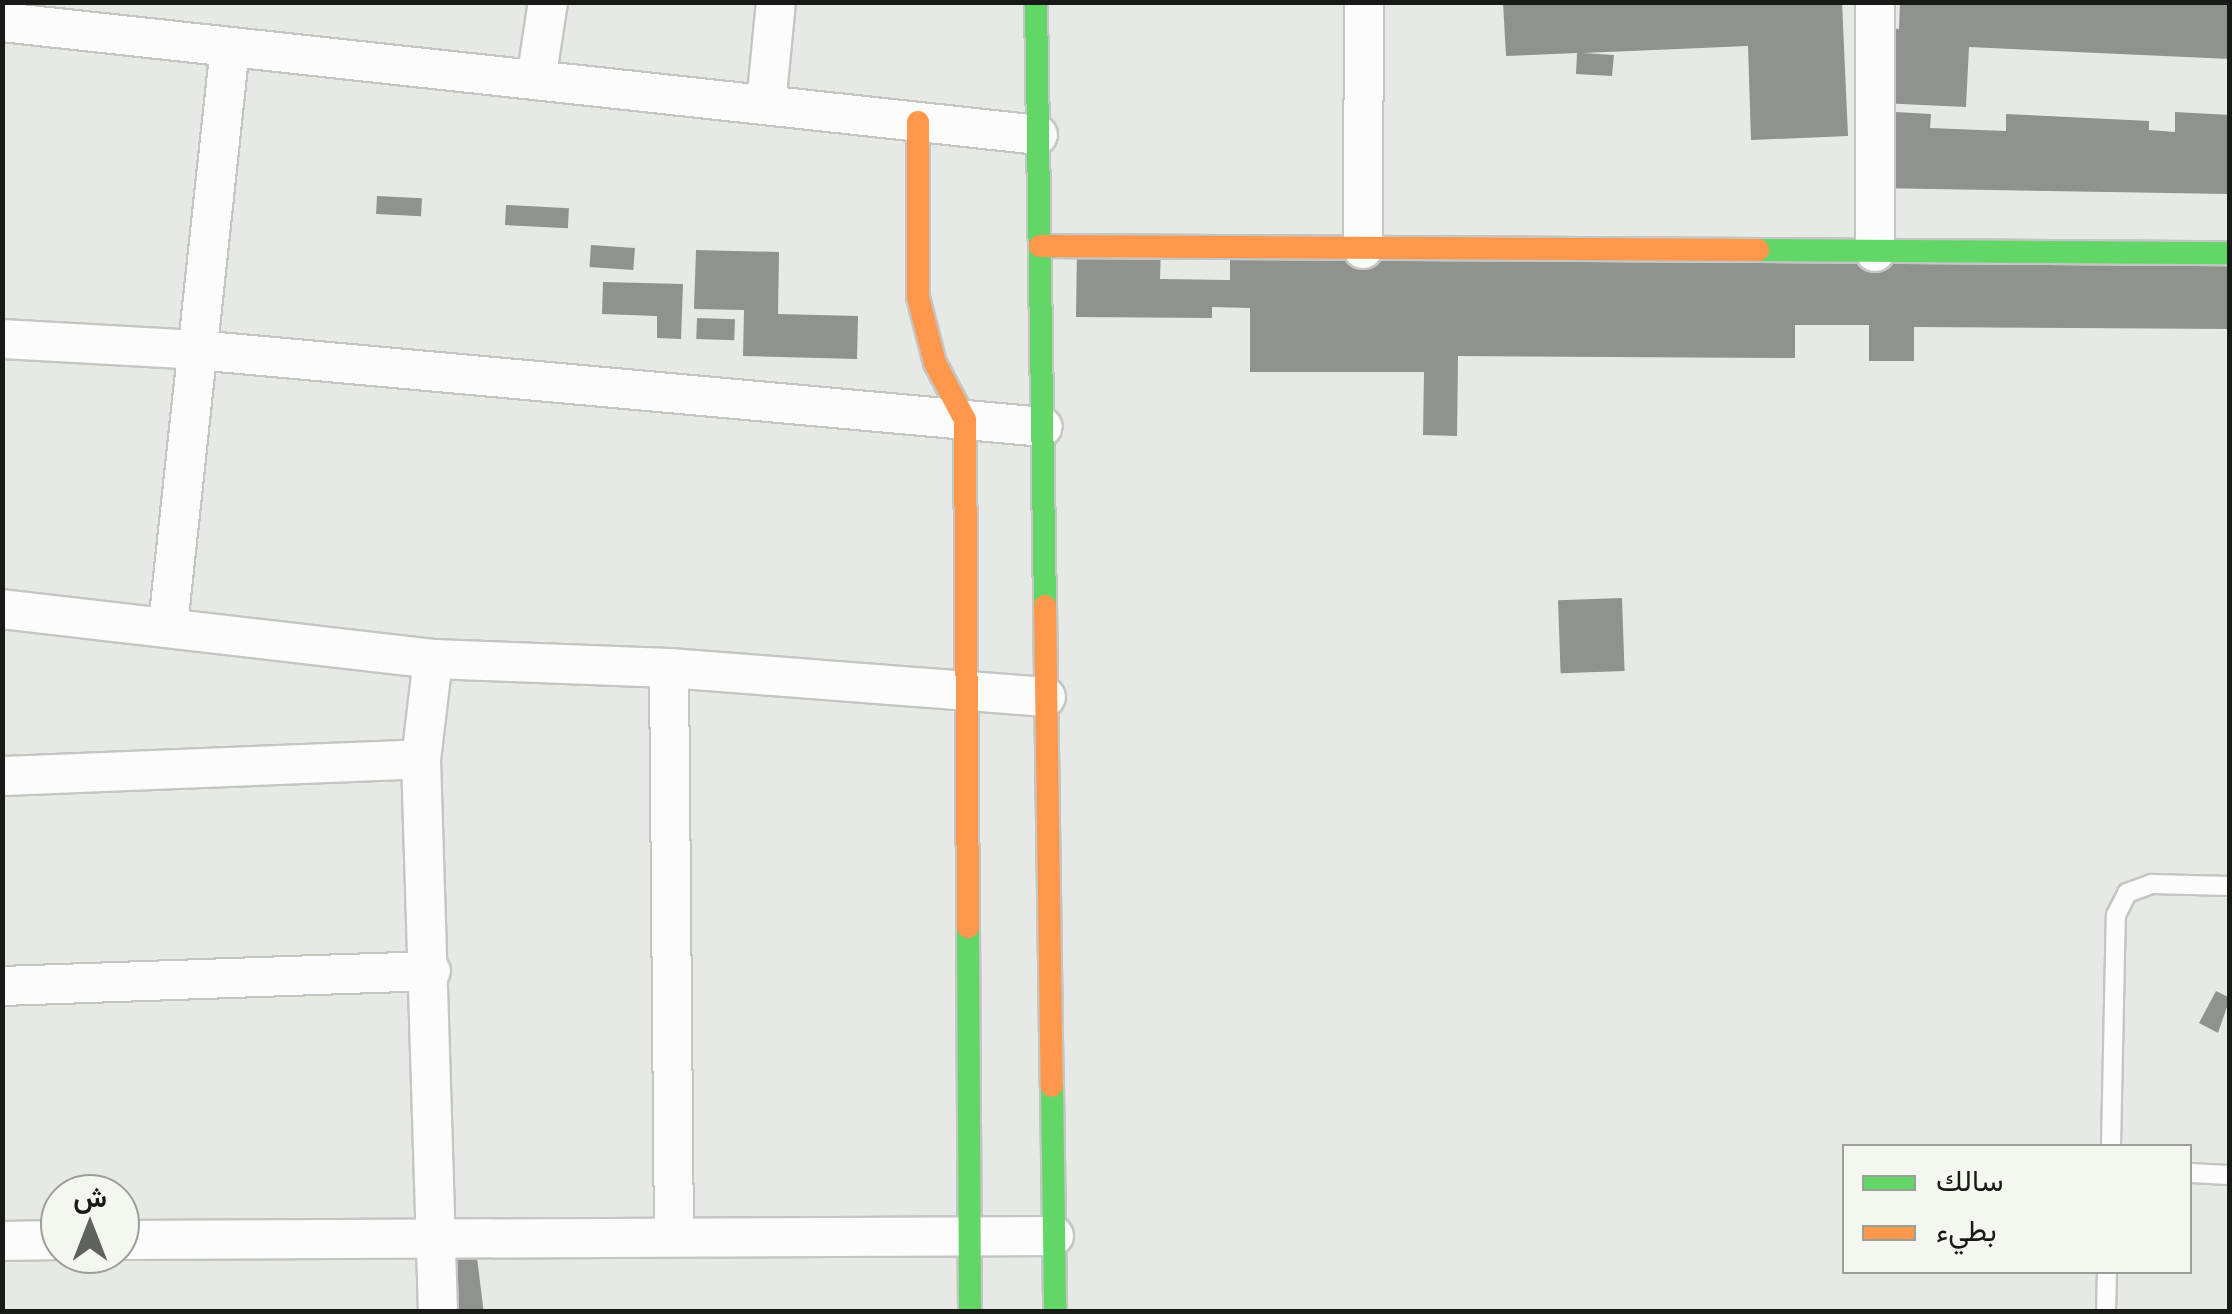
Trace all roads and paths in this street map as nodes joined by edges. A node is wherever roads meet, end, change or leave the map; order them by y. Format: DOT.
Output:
graph roads {
  1 [pos="548,2"];
  2 [pos="776,2"];
  3 [pos="1036,2"];
  4 [pos="1364,2"];
  5 [pos="1875,2"];
  6 [pos="2,22"];
  7 [pos="230,47"];
  8 [pos="536,80"];
  9 [pos="766,105"];
  10 [pos="918,122"];
  11 [pos="1038,135"];
  12 [pos="1040,246"];
  13 [pos="1363,249"];
  14 [pos="1875,252"];
  15 [pos="2230,253"];
  16 [pos="2,338"];
  17 [pos="196,350"];
  18 [pos="965,420"];
  19 [pos="1042,428"];
  20 [pos="2,610"];
  21 [pos="168,625"];
  22 [pos="433,659"];
  23 [pos="670,668"];
  24 [pos="967,691"];
  25 [pos="1046,697"];
  26 [pos="421,759"];
  27 [pos="2,776"];
  28 [pos="2230,886"];
  29 [pos="431,970"];
  30 [pos="2,986"];
  31 [pos="2111,1144"];
  32 [pos="2192,1173"];
  33 [pos="2230,1175"];
  34 [pos="971,1236"];
  35 [pos="1054,1236"];
  36 [pos="674,1237"];
  37 [pos="436,1238"];
  38 [pos="40,1240"];
  39 [pos="140,1240"];
  40 [pos="2,1241"];
  41 [pos="2107,1274"];
  42 [pos="438,1312"];
  43 [pos="970,1312"];
  44 [pos="1055,1312"];
  45 [pos="2106,1312"];
  1 -- 8 [label="street"];
  2 -- 9 [label="street"];
  3 -- 11 [label="street"];
  4 -- 13 [label="street"];
  5 -- 14 [label="street"];
  6 -- 7 [label="street"];
  7 -- 8 [label="street"];
  7 -- 17 [label="street"];
  8 -- 9 [label="street"];
  9 -- 10 [label="street"];
  10 -- 11 [label="street"];
  10 -- 18 [label="street"];
  11 -- 12 [label="street"];
  12 -- 13 [label="street"];
  12 -- 19 [label="street"];
  13 -- 14 [label="street"];
  14 -- 15 [label="street"];
  16 -- 17 [label="street"];
  17 -- 18 [label="street"];
  17 -- 21 [label="street"];
  18 -- 19 [label="street"];
  18 -- 24 [label="street"];
  19 -- 25 [label="street"];
  20 -- 21 [label="street"];
  21 -- 22 [label="street"];
  22 -- 23 [label="street"];
  22 -- 26 [label="street"];
  23 -- 24 [label="street"];
  23 -- 36 [label="street"];
  24 -- 25 [label="street"];
  24 -- 34 [label="street"];
  25 -- 35 [label="street"];
  26 -- 27 [label="street"];
  26 -- 29 [label="street"];
  28 -- 31 [label="lane"];
  29 -- 30 [label="street"];
  29 -- 37 [label="street"];
  32 -- 33 [label="lane"];
  34 -- 35 [label="street"];
  34 -- 36 [label="street"];
  34 -- 43 [label="street"];
  35 -- 44 [label="street"];
  36 -- 37 [label="street"];
  37 -- 39 [label="street"];
  37 -- 42 [label="street"];
  38 -- 40 [label="street"];
  41 -- 45 [label="lane"];
}
